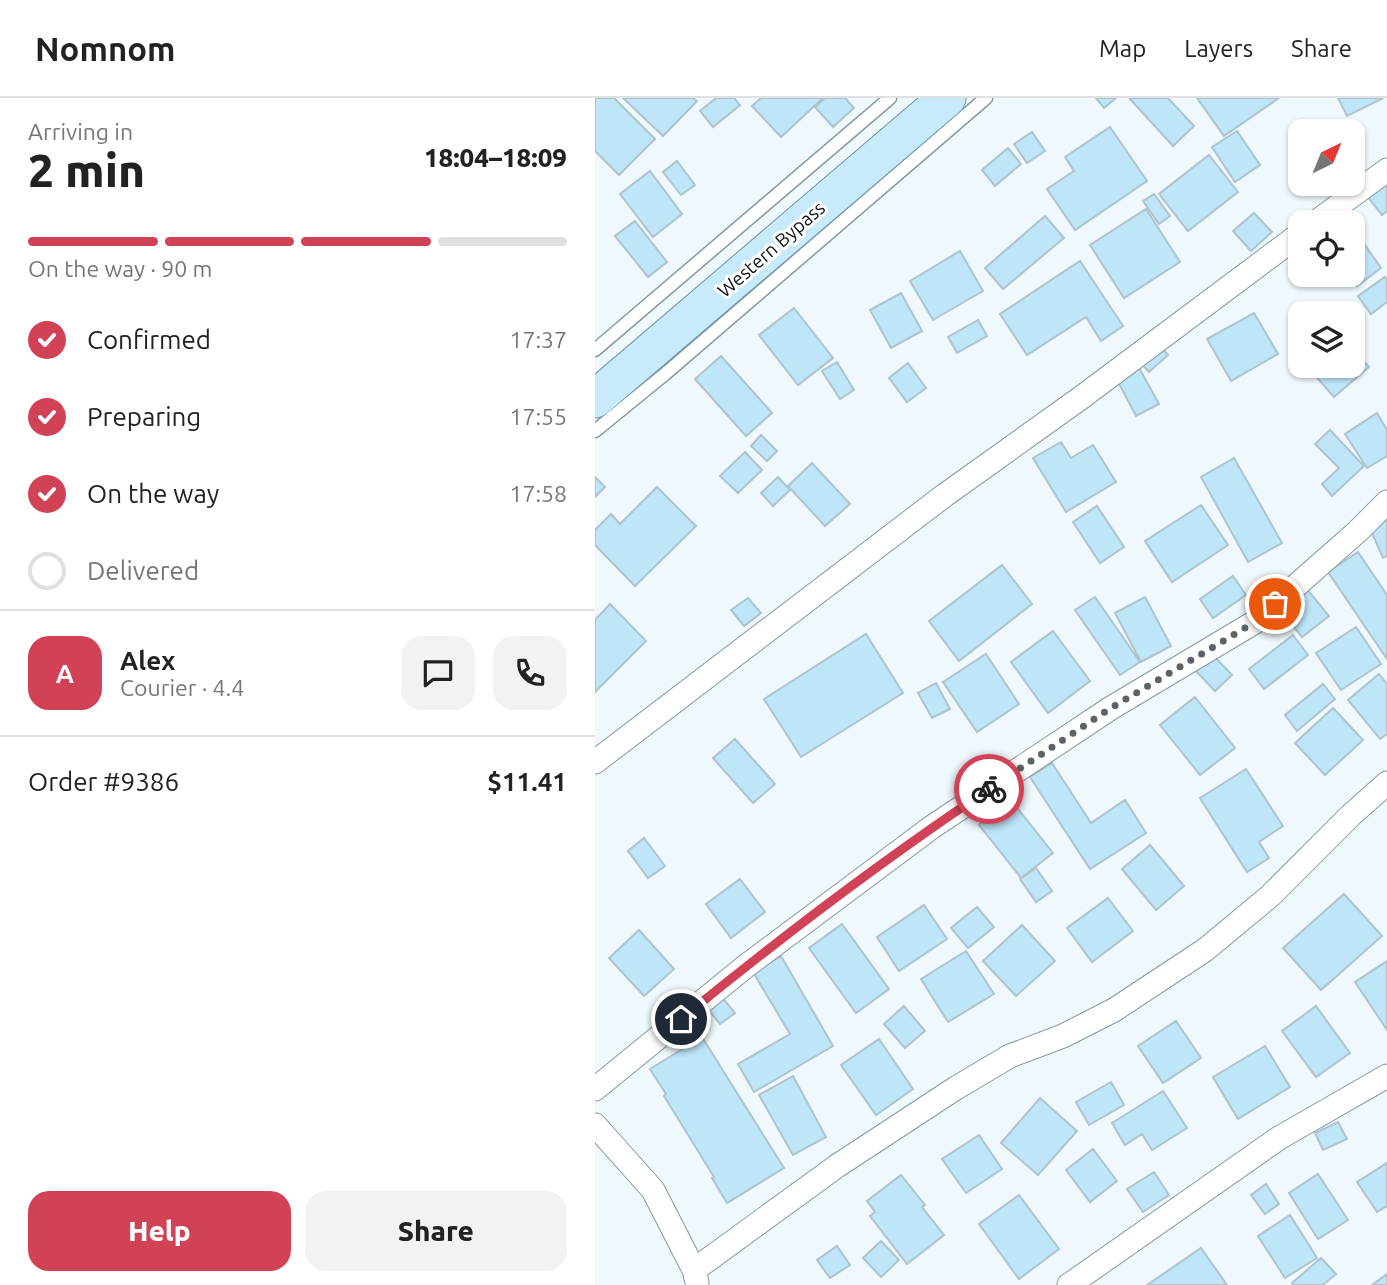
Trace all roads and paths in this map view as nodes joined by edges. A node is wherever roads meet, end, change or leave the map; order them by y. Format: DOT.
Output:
graph roads {
  1 [pos="890,98"];
  2 [pos="947,98"];
  3 [pos="986,98"];
  4 [pos="1387,170"];
  5 [pos="1332,210"];
  6 [pos="1288,243"];
  7 [pos="595,351"];
  8 [pos="595,399"];
  9 [pos="595,431"];
  10 [pos="1387,502"];
  11 [pos="595,762"];
  12 [pos="1387,783"];
  13 [pos="1387,1076"];
  14 [pos="595,1089"];
  15 [pos="595,1125"];
  16 [pos="696,1277"];
  17 [pos="1069,1285"];
  1 -- 7 [label="lane"];
  2 -- 8 [label="main road, Western Bypass"];
  3 -- 9 [label="lane"];
  4 -- 5 [label="street"];
  6 -- 11 [label="street"];
  10 -- 14 [label="street"];
  12 -- 16 [label="street"];
  13 -- 17 [label="street"];
  15 -- 16 [label="street"];
}
